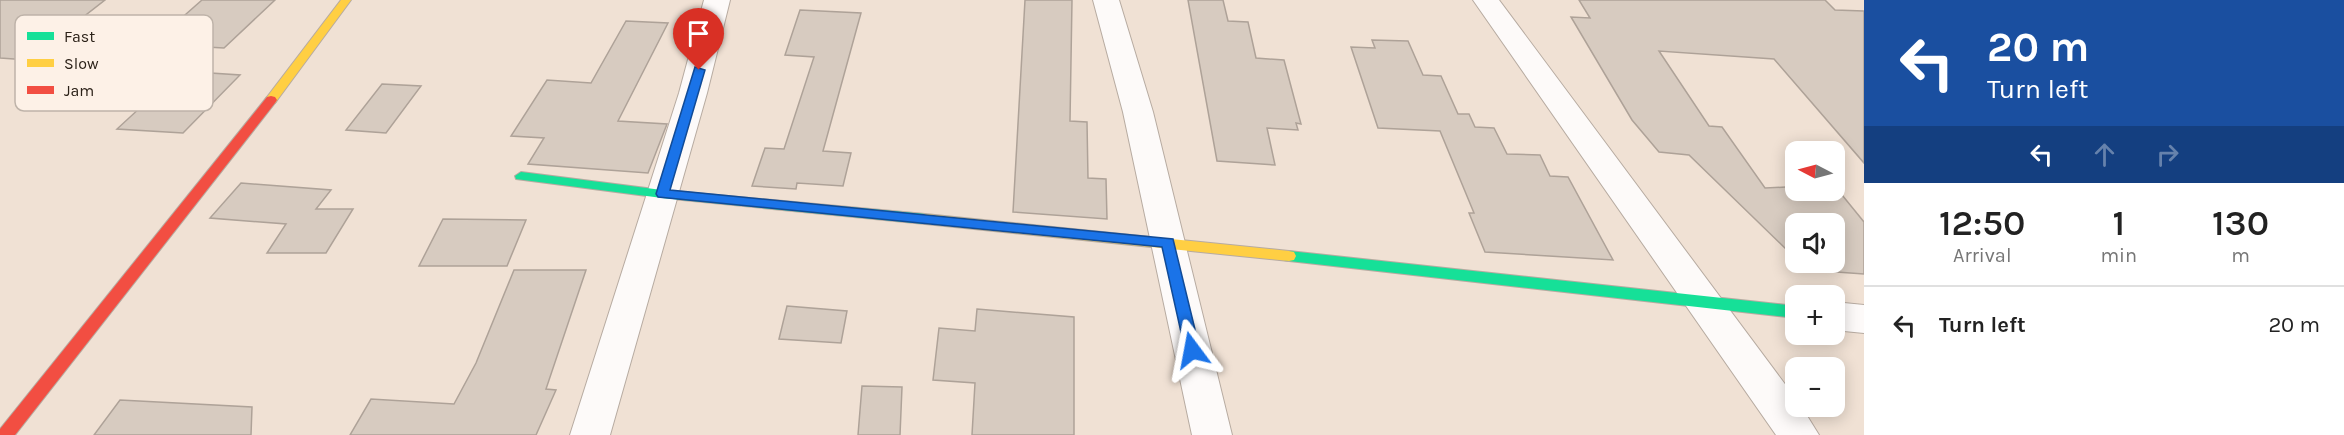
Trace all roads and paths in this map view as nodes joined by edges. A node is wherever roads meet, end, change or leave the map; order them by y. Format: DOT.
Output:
graph roads {
  1 [pos="346,0"];
  2 [pos="717,0"];
  3 [pos="1106,0"];
  4 [pos="1486,0"];
  5 [pos="521,176"];
  6 [pos="662,194"];
  7 [pos="1168,243"];
  8 [pos="1704,303"];
  9 [pos="1785,311"];
  10 [pos="1845,317"];
  11 [pos="1864,319"];
  12 [pos="5,435"];
  13 [pos="590,435"];
  14 [pos="1212,435"];
  15 [pos="1799,435"];
  1 -- 12 [label="street"];
  2 -- 6 [label="street"];
  3 -- 7 [label="street"];
  4 -- 8 [label="street"];
  5 -- 6 [label="street"];
  6 -- 7 [label="street"];
  6 -- 13 [label="street"];
  7 -- 8 [label="street"];
  7 -- 14 [label="street"];
  8 -- 9 [label="street"];
  8 -- 15 [label="street"];
  10 -- 11 [label="street"];
}
